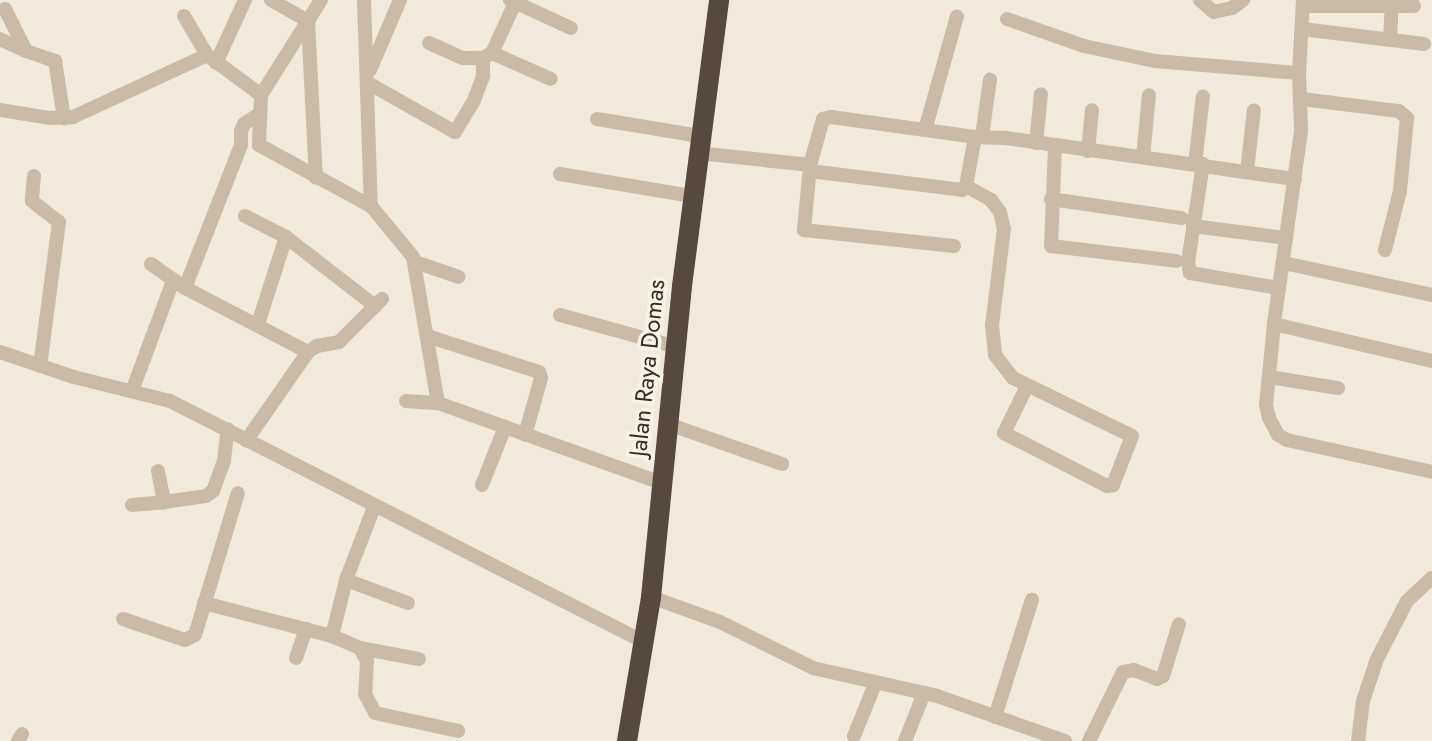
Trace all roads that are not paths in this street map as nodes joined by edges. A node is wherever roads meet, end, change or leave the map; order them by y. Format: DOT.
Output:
graph roads {
  1 [pos="245,0"];
  2 [pos="271,0"];
  3 [pos="321,0"];
  4 [pos="364,0"];
  5 [pos="400,0"];
  6 [pos="719,0"];
  7 [pos="1200,0"];
  8 [pos="1243,0"];
  9 [pos="513,2"];
  10 [pos="1303,3"];
  11 [pos="1392,6"];
  12 [pos="1414,6"];
  13 [pos="5,9"];
  14 [pos="184,16"];
  15 [pos="957,16"];
  16 [pos="1007,19"];
  17 [pos="308,21"];
  18 [pos="571,28"];
  19 [pos="1302,29"];
  20 [pos="0,39"];
  21 [pos="1390,40"];
  22 [pos="429,43"];
  23 [pos="1424,44"];
  24 [pos="26,51"];
  25 [pos="488,55"];
  26 [pos="211,59"];
  27 [pos="1299,73"];
  28 [pos="368,78"];
  29 [pos="551,79"];
  30 [pos="990,80"];
  31 [pos="1041,94"];
  32 [pos="261,95"];
  33 [pos="1149,95"];
  34 [pos="1203,96"];
  35 [pos="1302,99"];
  36 [pos="0,110"];
  37 [pos="1092,110"];
  38 [pos="1254,110"];
  39 [pos="258,115"];
  40 [pos="64,118"];
  41 [pos="597,119"];
  42 [pos="925,130"];
  43 [pos="978,137"];
  44 [pos="1036,143"];
  45 [pos="699,144"];
  46 [pos="1055,147"];
  47 [pos="1088,151"];
  48 [pos="1143,157"];
  49 [pos="1199,164"];
  50 [pos="810,168"];
  51 [pos="1247,171"];
  52 [pos="560,174"];
  53 [pos="34,176"];
  54 [pos="316,178"];
  55 [pos="1295,179"];
  56 [pos="966,186"];
  57 [pos="692,196"];
  58 [pos="1051,199"];
  59 [pos="371,206"];
  60 [pos="245,216"];
  61 [pos="1188,222"];
  62 [pos="286,237"];
  63 [pos="1286,238"];
  64 [pos="954,246"];
  65 [pos="1385,250"];
  66 [pos="1176,261"];
  67 [pos="415,262"];
  68 [pos="1284,263"];
  69 [pos="151,264"];
  70 [pos="459,277"];
  71 [pos="179,284"];
  72 [pos="1279,288"];
  73 [pos="1432,295"];
  74 [pos="560,315"];
  75 [pos="258,324"];
  76 [pos="1274,324"];
  77 [pos="427,336"];
  78 [pos="676,347"];
  79 [pos="0,352"];
  80 [pos="308,352"];
  81 [pos="1432,361"];
  82 [pos="40,366"];
  83 [pos="1269,377"];
  84 [pos="1027,386"];
  85 [pos="1338,388"];
  86 [pos="132,391"];
  87 [pos="406,401"];
  88 [pos="438,403"];
  89 [pos="668,424"];
  90 [pos="505,427"];
  91 [pos="228,429"];
  92 [pos="525,435"];
  93 [pos="246,441"];
  94 [pos="782,464"];
  95 [pos="158,471"];
  96 [pos="1432,472"];
  97 [pos="661,483"];
  98 [pos="482,485"];
  99 [pos="238,493"];
  100 [pos="164,502"];
  101 [pos="132,505"];
  102 [pos="374,507"];
  103 [pos="1432,578"];
  104 [pos="346,580"];
  105 [pos="651,597"];
  106 [pos="1032,600"];
  107 [pos="204,603"];
  108 [pos="408,603"];
  109 [pos="123,619"];
  110 [pos="1179,624"];
  111 [pos="306,629"];
  112 [pos="332,636"];
  113 [pos="644,642"];
  114 [pos="360,648"];
  115 [pos="296,658"];
  116 [pos="419,659"];
  117 [pos="875,684"];
  118 [pos="924,693"];
  119 [pos="995,717"];
  120 [pos="458,731"];
  121 [pos="854,736"];
  122 [pos="627,741"];
  123 [pos="905,741"];
  124 [pos="1065,741"];
  125 [pos="1089,741"];
  126 [pos="1358,741"];
  1 -- 26 [label="street"];
  2 -- 17 [label="street"];
  3 -- 17 [label="street"];
  4 -- 28 [label="street"];
  5 -- 28 [label="street"];
  6 -- 45 [label="highway, Jalan Raya Domas"];
  7 -- 8 [label="street"];
  9 -- 18 [label="street"];
  9 -- 25 [label="street"];
  10 -- 11 [label="street"];
  10 -- 19 [label="street"];
  11 -- 12 [label="street"];
  11 -- 21 [label="street"];
  13 -- 24 [label="street"];
  14 -- 26 [label="street"];
  15 -- 42 [label="street"];
  16 -- 27 [label="street"];
  17 -- 32 [label="street"];
  17 -- 54 [label="street"];
  19 -- 21 [label="street"];
  19 -- 27 [label="street"];
  20 -- 24 [label="street"];
  21 -- 23 [label="street"];
  22 -- 25 [label="street"];
  24 -- 40 [label="street"];
  25 -- 28 [label="street"];
  25 -- 29 [label="street"];
  26 -- 32 [label="street"];
  26 -- 40 [label="street"];
  27 -- 35 [label="street"];
  28 -- 59 [label="street"];
  30 -- 43 [label="street"];
  31 -- 44 [label="street"];
  32 -- 39 [label="street"];
  33 -- 48 [label="street"];
  34 -- 49 [label="street"];
  35 -- 55 [label="street"];
  35 -- 65 [label="street"];
  36 -- 40 [label="street"];
  37 -- 47 [label="street"];
  38 -- 51 [label="street"];
  39 -- 54 [label="street"];
  39 -- 71 [label="street"];
  41 -- 45 [label="street"];
  42 -- 43 [label="street"];
  42 -- 50 [label="street"];
  43 -- 44 [label="street"];
  43 -- 56 [label="street"];
  44 -- 46 [label="street"];
  45 -- 50 [label="street"];
  45 -- 57 [label="highway, Jalan Raya Domas"];
  46 -- 47 [label="street"];
  46 -- 58 [label="street"];
  47 -- 48 [label="street"];
  48 -- 49 [label="street"];
  49 -- 51 [label="street"];
  49 -- 61 [label="street"];
  50 -- 56 [label="street"];
  50 -- 64 [label="street"];
  51 -- 55 [label="street"];
  52 -- 57 [label="street"];
  53 -- 82 [label="street"];
  54 -- 59 [label="street"];
  55 -- 63 [label="street"];
  56 -- 84 [label="street"];
  57 -- 78 [label="highway, Jalan Raya Domas"];
  58 -- 61 [label="street"];
  58 -- 66 [label="street"];
  59 -- 67 [label="street"];
  60 -- 62 [label="street"];
  61 -- 63 [label="street"];
  61 -- 72 [label="street"];
  62 -- 75 [label="street"];
  62 -- 80 [label="street"];
  63 -- 68 [label="street"];
  67 -- 70 [label="street"];
  67 -- 77 [label="street"];
  68 -- 72 [label="street"];
  68 -- 73 [label="street"];
  69 -- 71 [label="street"];
  71 -- 75 [label="street"];
  71 -- 86 [label="street"];
  72 -- 76 [label="street"];
  74 -- 78 [label="street"];
  75 -- 80 [label="street"];
  76 -- 81 [label="street"];
  76 -- 83 [label="street"];
  77 -- 88 [label="street"];
  77 -- 92 [label="street"];
  78 -- 89 [label="highway, Jalan Raya Domas"];
  79 -- 82 [label="street"];
  80 -- 93 [label="street"];
  82 -- 86 [label="street"];
  83 -- 85 [label="street"];
  83 -- 96 [label="street"];
  84 -- 84 [label="street"];
  86 -- 91 [label="street"];
  87 -- 88 [label="street"];
  88 -- 90 [label="street"];
  89 -- 94 [label="street"];
  89 -- 97 [label="highway, Jalan Raya Domas"];
  90 -- 92 [label="street"];
  90 -- 98 [label="street"];
  91 -- 93 [label="street"];
  91 -- 100 [label="street"];
  92 -- 97 [label="street"];
  93 -- 102 [label="street"];
  95 -- 100 [label="street"];
  97 -- 105 [label="highway, Jalan Raya Domas"];
  99 -- 107 [label="street"];
  100 -- 101 [label="street"];
  102 -- 104 [label="street"];
  102 -- 113 [label="street"];
  103 -- 126 [label="street"];
  104 -- 108 [label="street"];
  104 -- 112 [label="street"];
  105 -- 113 [label="highway, Jalan Raya Domas"];
  105 -- 117 [label="street"];
  106 -- 119 [label="street"];
  107 -- 109 [label="street"];
  107 -- 111 [label="street"];
  110 -- 125 [label="street"];
  111 -- 112 [label="street"];
  111 -- 115 [label="street"];
  112 -- 114 [label="street"];
  113 -- 122 [label="highway, Jalan Raya Domas"];
  114 -- 116 [label="street"];
  114 -- 120 [label="street"];
  117 -- 118 [label="street"];
  117 -- 121 [label="street"];
  118 -- 119 [label="street"];
  118 -- 123 [label="street"];
  119 -- 124 [label="street"];
}
